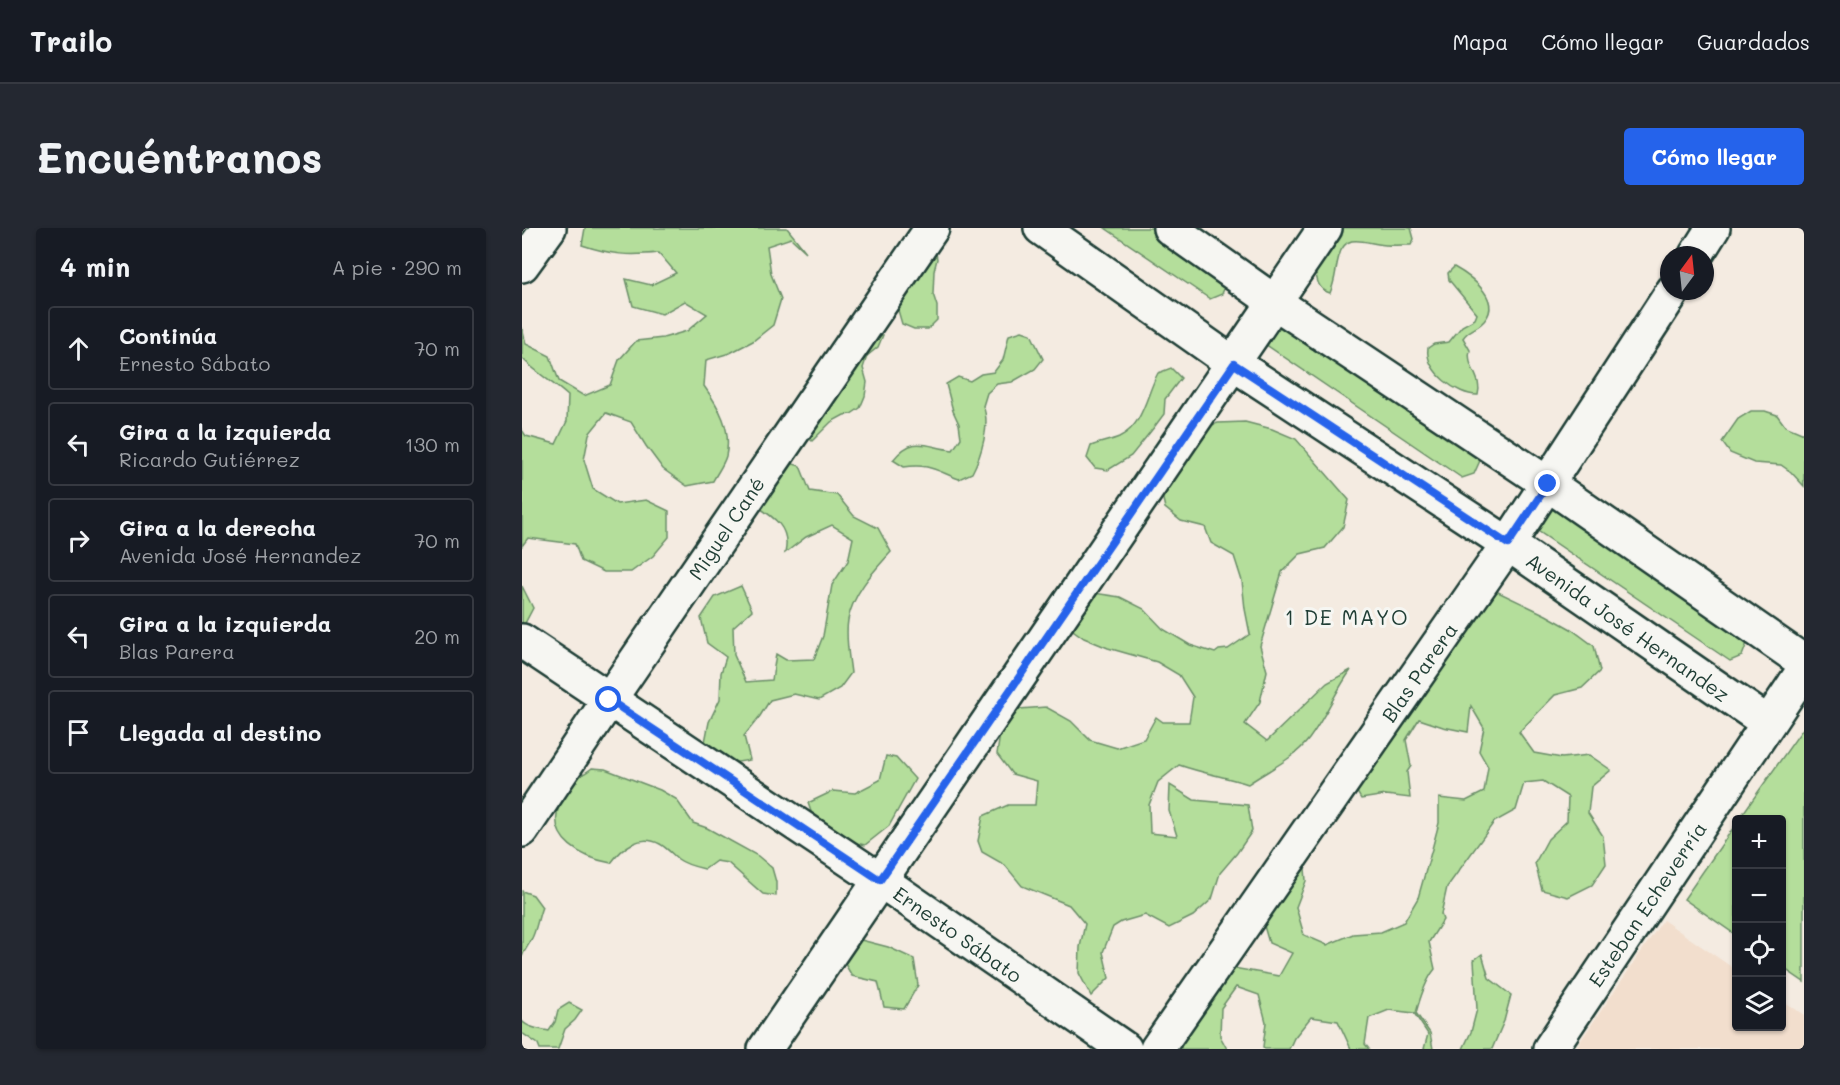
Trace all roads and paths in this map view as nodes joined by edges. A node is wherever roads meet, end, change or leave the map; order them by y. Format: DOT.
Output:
graph roads {
  1 [pos="549,228"];
  2 [pos="932,228"];
  3 [pos="1041,228"];
  4 [pos="1170,228"];
  5 [pos="1325,228"];
  6 [pos="1713,228"];
  7 [pos="1702,246"];
  8 [pos="522,265"];
  9 [pos="1667,300"];
  10 [pos="1276,303"];
  11 [pos="1234,364"];
  12 [pos="1548,484"];
  13 [pos="1508,544"];
  14 [pos="522,641"];
  15 [pos="1804,662"];
  16 [pos="1804,670"];
  17 [pos="609,700"];
  18 [pos="1768,723"];
  19 [pos="522,830"];
  20 [pos="880,880"];
  21 [pos="765,1049"];
  22 [pos="1125,1049"];
  23 [pos="1157,1049"];
  24 [pos="1550,1049"];
  1 -- 8 [label="street"];
  2 -- 17 [label="street, Miguel Cané"];
  3 -- 11 [label="street, Avenida José Hernandez"];
  4 -- 10 [label="street"];
  5 -- 10 [label="street"];
  6 -- 7 [label="street"];
  9 -- 12 [label="street, Blas Parera"];
  10 -- 11 [label="street"];
  10 -- 12 [label="street"];
  11 -- 13 [label="street, Avenida José Hernandez"];
  11 -- 20 [label="street"];
  12 -- 13 [label="street, Blas Parera"];
  12 -- 15 [label="street"];
  13 -- 18 [label="street, Avenida José Hernandez"];
  13 -- 23 [label="street, Blas Parera"];
  14 -- 17 [label="street, Ernesto Sábato"];
  16 -- 18 [label="street, Esteban Echeverría"];
  17 -- 19 [label="street, Miguel Cané"];
  17 -- 20 [label="street, Ernesto Sábato"];
  18 -- 24 [label="street, Esteban Echeverría"];
  20 -- 21 [label="street"];
  20 -- 22 [label="street, Ernesto Sábato"];
}
